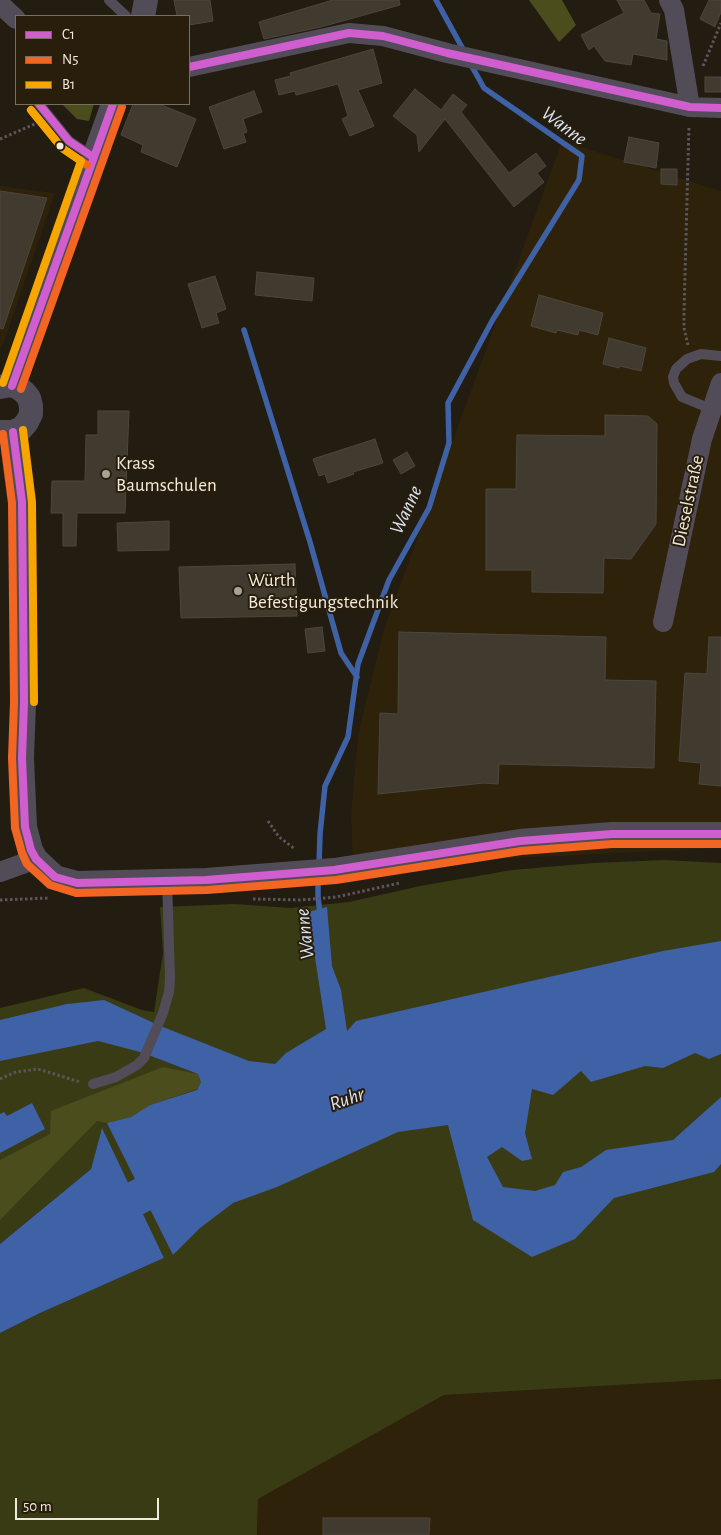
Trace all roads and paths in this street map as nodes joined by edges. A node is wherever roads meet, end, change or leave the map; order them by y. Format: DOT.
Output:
graph roads {
  1 [pos="109,0"];
  2 [pos="146,0"];
  3 [pos="669,0"];
  4 [pos="0,4"];
  5 [pos="125,15"];
  6 [pos="143,15"];
  7 [pos="15,18"];
  8 [pos="721,23"];
  9 [pos="190,67"];
  10 [pos="688,101"];
  11 [pos="40,105"];
  12 [pos="113,105"];
  13 [pos="721,108"];
  14 [pos="49,118"];
  15 [pos="0,139"];
  16 [pos="93,157"];
  17 [pos="721,356"];
  18 [pos="691,358"];
  19 [pos="721,383"];
  20 [pos="6,386"];
  21 [pos="711,409"];
  22 [pos="6,432"];
  23 [pos="663,622"];
  24 [pos="268,821"];
  25 [pos="721,834"];
  26 [pos="295,849"];
  27 [pos="36,859"];
  28 [pos="0,872"];
  29 [pos="168,880"];
  30 [pos="408,882"];
  31 [pos="301,900"];
  32 [pos="0,1078"];
  33 [pos="93,1084"];
  1 -- 5 [label="lane"];
  2 -- 6 [label="street"];
  3 -- 10 [label="street"];
  4 -- 7 [label="street"];
  8 -- 10 [label="path"];
  9 -- 10 [label="street"];
  10 -- 13 [label="street"];
  10 -- 18 [label="path"];
  11 -- 14 [label="lane"];
  12 -- 16 [label="street"];
  14 -- 15 [label="path"];
  14 -- 16 [label="lane"];
  16 -- 20 [label="street"];
  17 -- 18 [label="lane"];
  18 -- 21 [label="lane"];
  19 -- 21 [label="street, Dieselstraße"];
  20 -- 22 [label="street"];
  21 -- 23 [label="street, Dieselstraße"];
  22 -- 27 [label="street"];
  24 -- 26 [label="path"];
  25 -- 29 [label="street"];
  27 -- 28 [label="street"];
  27 -- 29 [label="street"];
  29 -- 33 [label="lane"];
  30 -- 31 [label="path"];
  32 -- 33 [label="path"];
}
